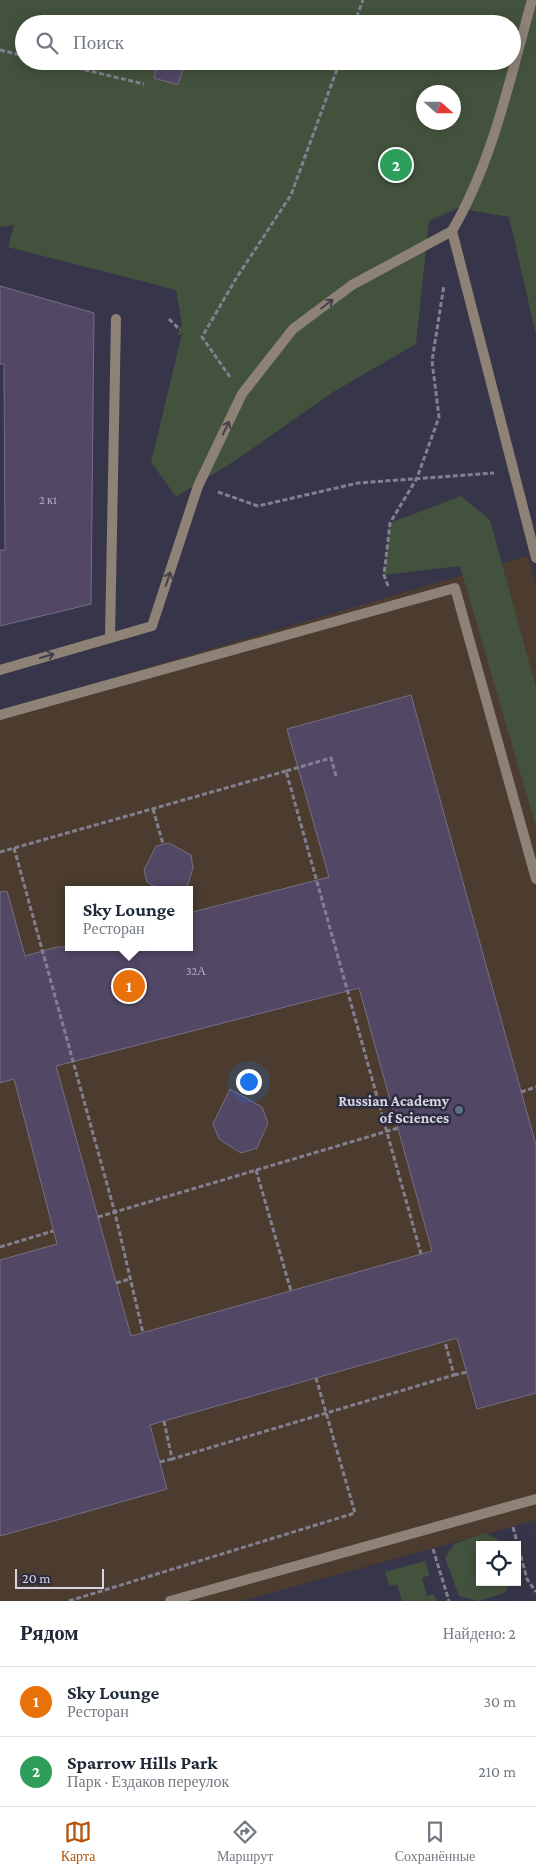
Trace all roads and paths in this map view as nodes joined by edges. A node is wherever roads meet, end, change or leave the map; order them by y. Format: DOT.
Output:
graph roads {
  1 [pos="363,0"];
  2 [pos="532,0"];
  3 [pos="357,15"];
  4 [pos="521,40"];
  5 [pos="0,50"];
  6 [pos="15,54"];
  7 [pos="86,70"];
  8 [pos="337,70"];
  9 [pos="513,70"];
  10 [pos="144,84"];
  11 [pos="452,231"];
  12 [pos="445,278"];
  13 [pos="116,319"];
  14 [pos="169,319"];
  15 [pos="180,330"];
  16 [pos="242,394"];
  17 [pos="514,472"];
  18 [pos="417,478"];
  19 [pos="198,486"];
  20 [pos="536,558"];
  21 [pos="395,605"];
  22 [pos="110,638"];
  23 [pos="0,670"];
  24 [pos="0,715"];
  25 [pos="286,771"];
  26 [pos="336,776"];
  27 [pos="153,809"];
  28 [pos="163,844"];
  29 [pos="14,848"];
  30 [pos="0,852"];
  31 [pos="536,879"];
  32 [pos="536,1087"];
  33 [pos="521,1092"];
  34 [pos="398,1128"];
  35 [pos="387,1131"];
  36 [pos="256,1170"];
  37 [pos="115,1213"];
  38 [pos="98,1217"];
  39 [pos="53,1231"];
  40 [pos="0,1247"];
  41 [pos="421,1254"];
  42 [pos="130,1279"];
  43 [pos="116,1283"];
  44 [pos="291,1291"];
  45 [pos="143,1333"];
  46 [pos="445,1342"];
  47 [pos="467,1372"];
  48 [pos="454,1375"];
  49 [pos="316,1378"];
  50 [pos="327,1414"];
  51 [pos="164,1421"];
  52 [pos="172,1458"];
  53 [pos="160,1462"];
  54 [pos="536,1499"];
  55 [pos="507,1507"];
  56 [pos="427,1529"];
  57 [pos="536,1592"];
  58 [pos="69,1601"];
  59 [pos="170,1601"];
  60 [pos="449,1601"];
  1 -- 3 [label="path"];
  2 -- 4 [label="street"];
  5 -- 6 [label="path"];
  7 -- 10 [label="path"];
  8 -- 16 [label="path"];
  9 -- 11 [label="street"];
  16 -- 11 [label="street, one-way"];
  11 -- 17 [label="street"];
  12 -- 18 [label="path"];
  13 -- 22 [label="street"];
  14 -- 15 [label="path"];
  19 -- 16 [label="street, one-way"];
  17 -- 18 [label="path"];
  17 -- 20 [label="street"];
  18 -- 19 [label="path"];
  18 -- 21 [label="path"];
  22 -- 19 [label="street, one-way"];
  21 -- 24 [label="street"];
  21 -- 31 [label="street"];
  23 -- 22 [label="street, one-way"];
  25 -- 26 [label="path"];
  25 -- 27 [label="path"];
  25 -- 35 [label="path"];
  27 -- 28 [label="path"];
  27 -- 29 [label="path"];
  29 -- 30 [label="path"];
  29 -- 37 [label="path"];
  32 -- 33 [label="path"];
  34 -- 35 [label="path"];
  35 -- 36 [label="path"];
  35 -- 41 [label="path"];
  36 -- 37 [label="path"];
  36 -- 44 [label="path"];
  37 -- 38 [label="path"];
  37 -- 42 [label="path"];
  39 -- 40 [label="path"];
  42 -- 43 [label="path"];
  42 -- 45 [label="path"];
  46 -- 48 [label="path"];
  47 -- 48 [label="path"];
  48 -- 50 [label="path"];
  49 -- 50 [label="path"];
  50 -- 52 [label="path"];
  50 -- 58 [label="path"];
  51 -- 52 [label="path"];
  52 -- 53 [label="path"];
  54 -- 55 [label="street"];
  55 -- 56 [label="street"];
  55 -- 57 [label="path"];
  56 -- 59 [label="street"];
  56 -- 60 [label="path"];
}
